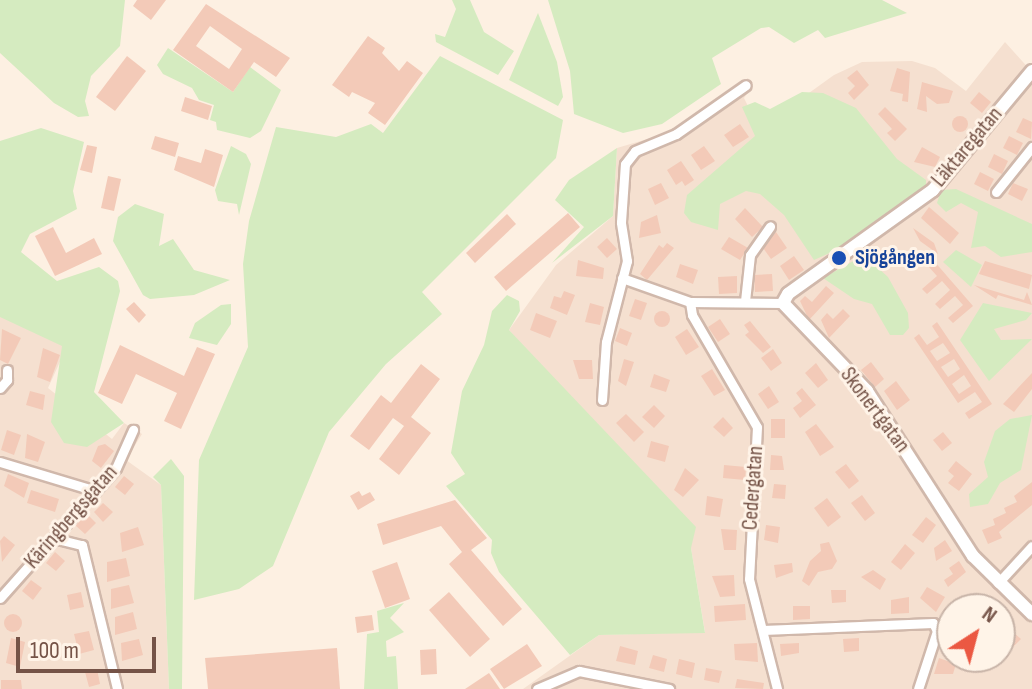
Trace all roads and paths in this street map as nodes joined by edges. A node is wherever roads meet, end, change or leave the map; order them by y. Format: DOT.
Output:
graph roads {
  1 [pos="1032,71"];
  2 [pos="746,85"];
  3 [pos="1032,147"];
  4 [pos="996,192"];
  5 [pos="770,226"];
  6 [pos="622,278"];
  7 [pos="745,301"];
  8 [pos="690,302"];
  9 [pos="783,303"];
  10 [pos="7,370"];
  11 [pos="0,388"];
  12 [pos="602,400"];
  13 [pos="133,430"];
  14 [pos="0,462"];
  15 [pos="96,491"];
  16 [pos="53,538"];
  17 [pos="1032,546"];
  18 [pos="998,583"];
  19 [pos="0,598"];
  20 [pos="1032,614"];
  21 [pos="763,630"];
  22 [pos="117,689"];
  23 [pos="537,689"];
  24 [pos="669,689"];
  25 [pos="777,689"];
  26 [pos="918,689"];
  1 -- 9 [label="street, Läktaregatan"];
  2 -- 6 [label="street"];
  3 -- 4 [label="street"];
  5 -- 7 [label="street"];
  6 -- 8 [label="street"];
  6 -- 12 [label="street"];
  7 -- 8 [label="street"];
  7 -- 9 [label="street"];
  8 -- 21 [label="street, Cedergatan"];
  9 -- 18 [label="street, Skonertgatan"];
  10 -- 11 [label="street"];
  13 -- 15 [label="street, Käringbergsgatan"];
  14 -- 15 [label="street"];
  15 -- 16 [label="street, Käringbergsgatan"];
  16 -- 19 [label="street, Käringbergsgatan"];
  16 -- 22 [label="street"];
  17 -- 18 [label="street"];
  18 -- 20 [label="street, Skonertgatan"];
  21 -- 25 [label="street, Cedergatan"];
  21 -- 26 [label="street"];
  23 -- 24 [label="street"];
}
